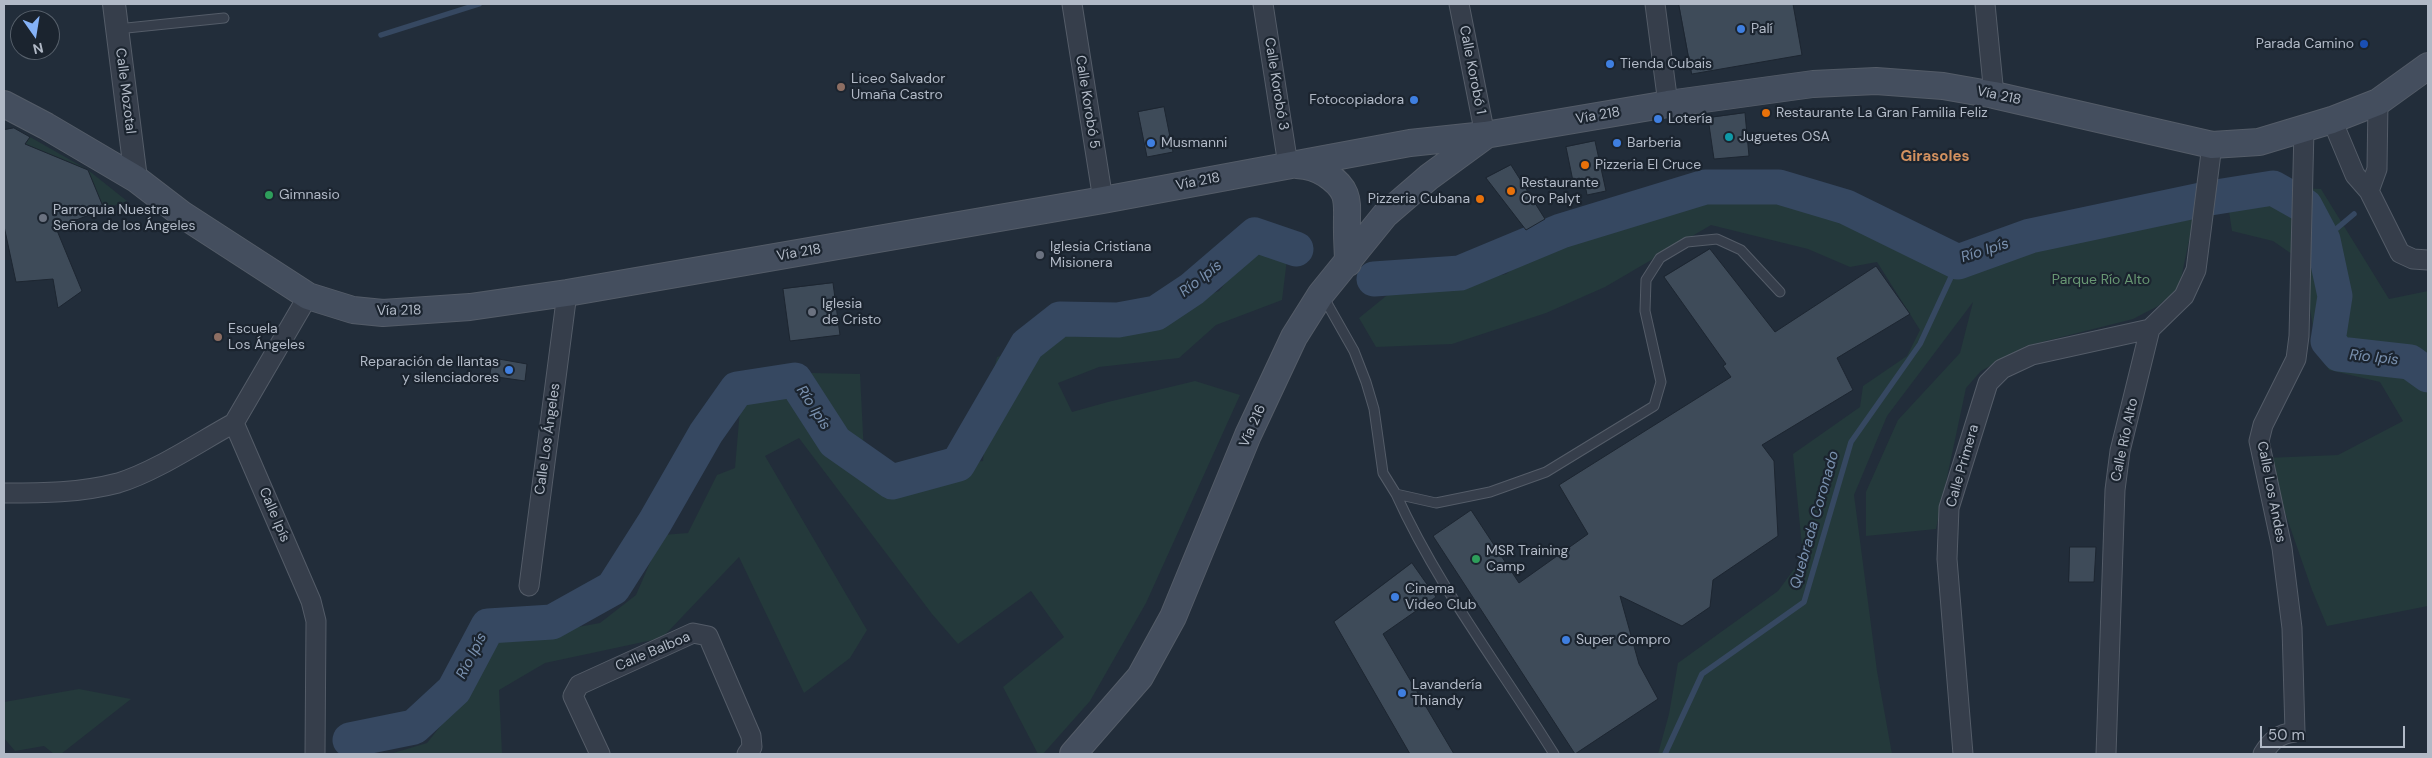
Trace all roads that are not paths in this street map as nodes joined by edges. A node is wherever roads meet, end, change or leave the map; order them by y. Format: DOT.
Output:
graph roads {
  1 [pos="114,4"];
  2 [pos="1072,4"];
  3 [pos="1263,4"];
  4 [pos="1459,4"];
  5 [pos="1655,4"];
  6 [pos="1985,4"];
  7 [pos="224,18"];
  8 [pos="117,29"];
  9 [pos="2428,66"];
  10 [pos="1994,95"];
  11 [pos="2378,102"];
  12 [pos="4,104"];
  13 [pos="1668,104"];
  14 [pos="2332,120"];
  15 [pos="2304,129"];
  16 [pos="1485,135"];
  17 [pos="2212,145"];
  18 [pos="1288,165"];
  19 [pos="136,179"];
  20 [pos="2369,191"];
  21 [pos="1103,200"];
  22 [pos="2428,260"];
  23 [pos="1348,263"];
  24 [pos="1780,292"];
  25 [pos="567,293"];
  26 [pos="1322,294"];
  27 [pos="308,296"];
  28 [pos="2150,329"];
  29 [pos="234,423"];
  30 [pos="4,493"];
  31 [pos="1396,494"];
  32 [pos="528,586"];
  33 [pos="315,754"];
  34 [pos="600,754"];
  35 [pos="747,754"];
  36 [pos="1073,754"];
  37 [pos="1554,754"];
  38 [pos="1963,754"];
  39 [pos="2106,754"];
  40 [pos="2262,754"];
  1 -- 8 [label="street, Calle Mozotal"];
  2 -- 21 [label="street, Calle Korobó 5"];
  3 -- 18 [label="street, Calle Korobó 3"];
  4 -- 16 [label="street, Calle Korobó 1"];
  5 -- 13 [label="street"];
  6 -- 10 [label="street"];
  7 -- 8 [label="lane"];
  8 -- 19 [label="street, Calle Mozotal"];
  9 -- 11 [label="main road, Vía 218"];
  10 -- 13 [label="main road, Vía 218"];
  10 -- 17 [label="main road, Vía 218"];
  11 -- 14 [label="main road, Vía 218"];
  11 -- 20 [label="street"];
  12 -- 19 [label="main road, Vía 218"];
  13 -- 16 [label="main road, Vía 218"];
  14 -- 15 [label="main road, Vía 218"];
  14 -- 20 [label="street"];
  15 -- 17 [label="main road, Vía 218"];
  15 -- 40 [label="street, Calle Los Andes"];
  16 -- 18 [label="main road, Vía 218"];
  16 -- 23 [label="main road, Vía 216"];
  17 -- 28 [label="street"];
  18 -- 21 [label="main road, Vía 218"];
  18 -- 23 [label="main road"];
  19 -- 27 [label="main road, Vía 218"];
  20 -- 22 [label="street"];
  21 -- 25 [label="main road, Vía 218"];
  23 -- 26 [label="main road, Vía 216"];
  24 -- 31 [label="lane"];
  25 -- 27 [label="main road, Vía 218"];
  25 -- 32 [label="street, Calle Los Ángeles"];
  26 -- 31 [label="lane"];
  26 -- 36 [label="main road, Vía 216"];
  27 -- 29 [label="street"];
  28 -- 38 [label="street, Calle Primera"];
  28 -- 39 [label="street, Calle Río Alto"];
  29 -- 30 [label="street"];
  29 -- 33 [label="street, Calle Ipís"];
  31 -- 37 [label="lane"];
  34 -- 35 [label="street, Calle Balboa"];
}
